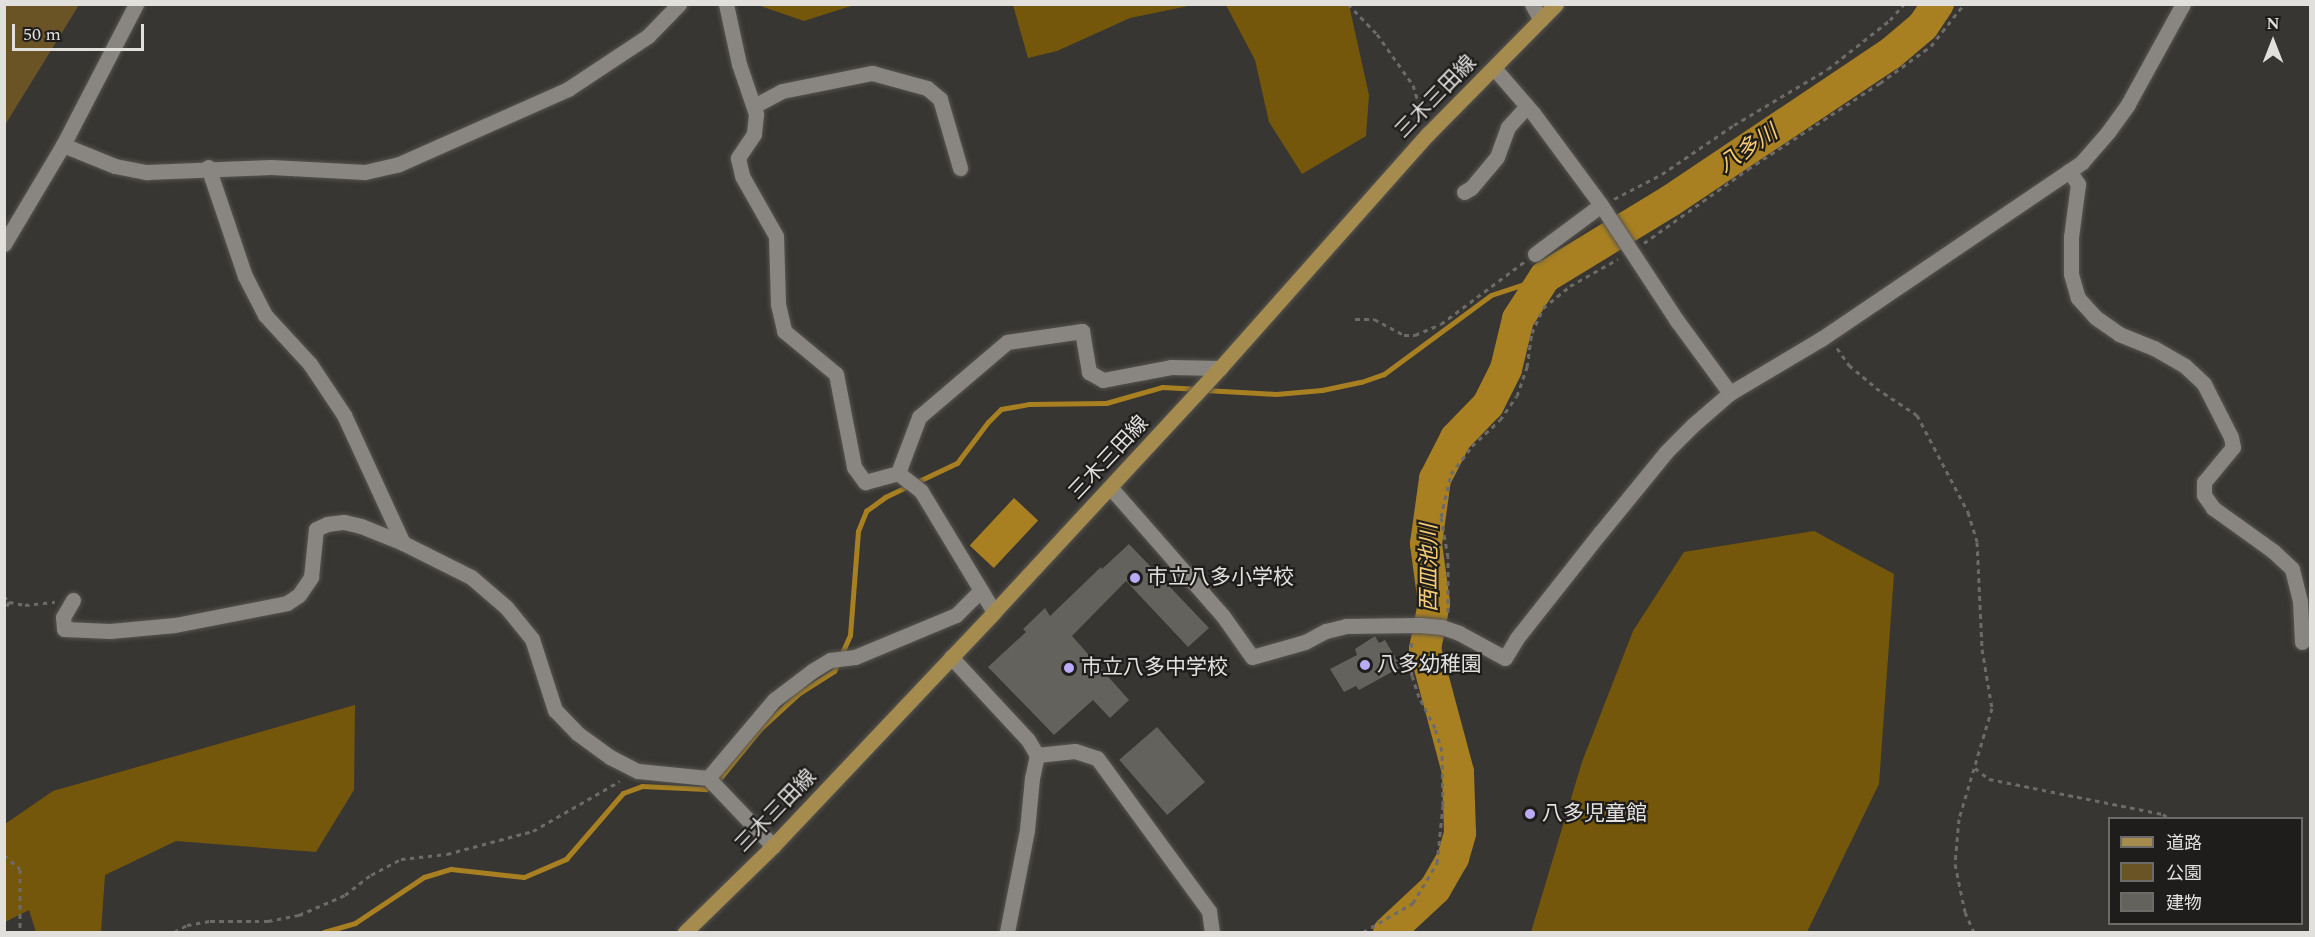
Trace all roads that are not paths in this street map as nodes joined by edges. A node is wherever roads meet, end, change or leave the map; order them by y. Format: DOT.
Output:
graph roads {
  1 [pos="136,4"];
  2 [pos="679,4"];
  3 [pos="726,4"];
  4 [pos="1532,4"];
  5 [pos="1556,4"];
  6 [pos="2183,4"];
  7 [pos="1541,20"];
  8 [pos="1494,68"];
  9 [pos="754,106"];
  10 [pos="1527,106"];
  11 [pos="63,145"];
  12 [pos="208,167"];
  13 [pos="960,168"];
  14 [pos="2069,171"];
  15 [pos="1464,192"];
  16 [pos="1605,210"];
  17 [pos="4,244"];
  18 [pos="1535,254"];
  19 [pos="1216,373"];
  20 [pos="1730,393"];
  21 [pos="898,473"];
  22 [pos="1110,487"];
  23 [pos="403,543"];
  24 [pos="981,590"];
  25 [pos="73,600"];
  26 [pos="994,612"];
  27 [pos="2302,642"];
  28 [pos="951,657"];
  29 [pos="1037,755"];
  30 [pos="708,778"];
  31 [pos="773,846"];
  32 [pos="685,933"];
  33 [pos="1007,933"];
  34 [pos="1212,933"];
  1 -- 11 [label="street"];
  2 -- 12 [label="street"];
  3 -- 9 [label="street"];
  4 -- 7 [label="street"];
  5 -- 7 [label="main road, 三木三田線"];
  6 -- 14 [label="street"];
  7 -- 8 [label="main road, 三木三田線"];
  8 -- 10 [label="street"];
  8 -- 19 [label="main road, 三木三田線"];
  9 -- 13 [label="street"];
  9 -- 21 [label="street"];
  10 -- 15 [label="street"];
  10 -- 16 [label="street"];
  11 -- 12 [label="street"];
  11 -- 17 [label="street"];
  12 -- 23 [label="street"];
  14 -- 20 [label="street"];
  14 -- 27 [label="street"];
  16 -- 18 [label="street"];
  16 -- 20 [label="street"];
  19 -- 21 [label="street"];
  19 -- 22 [label="main road, 三木三田線"];
  20 -- 22 [label="street"];
  21 -- 24 [label="street"];
  22 -- 26 [label="main road, 三木三田線"];
  23 -- 25 [label="street"];
  23 -- 30 [label="street"];
  24 -- 26 [label="street"];
  24 -- 30 [label="street"];
  26 -- 28 [label="main road, 三木三田線"];
  28 -- 29 [label="street"];
  28 -- 31 [label="main road, 三木三田線"];
  29 -- 33 [label="street"];
  29 -- 34 [label="street"];
  30 -- 31 [label="street"];
  31 -- 32 [label="main road, 三木三田線"];
}
